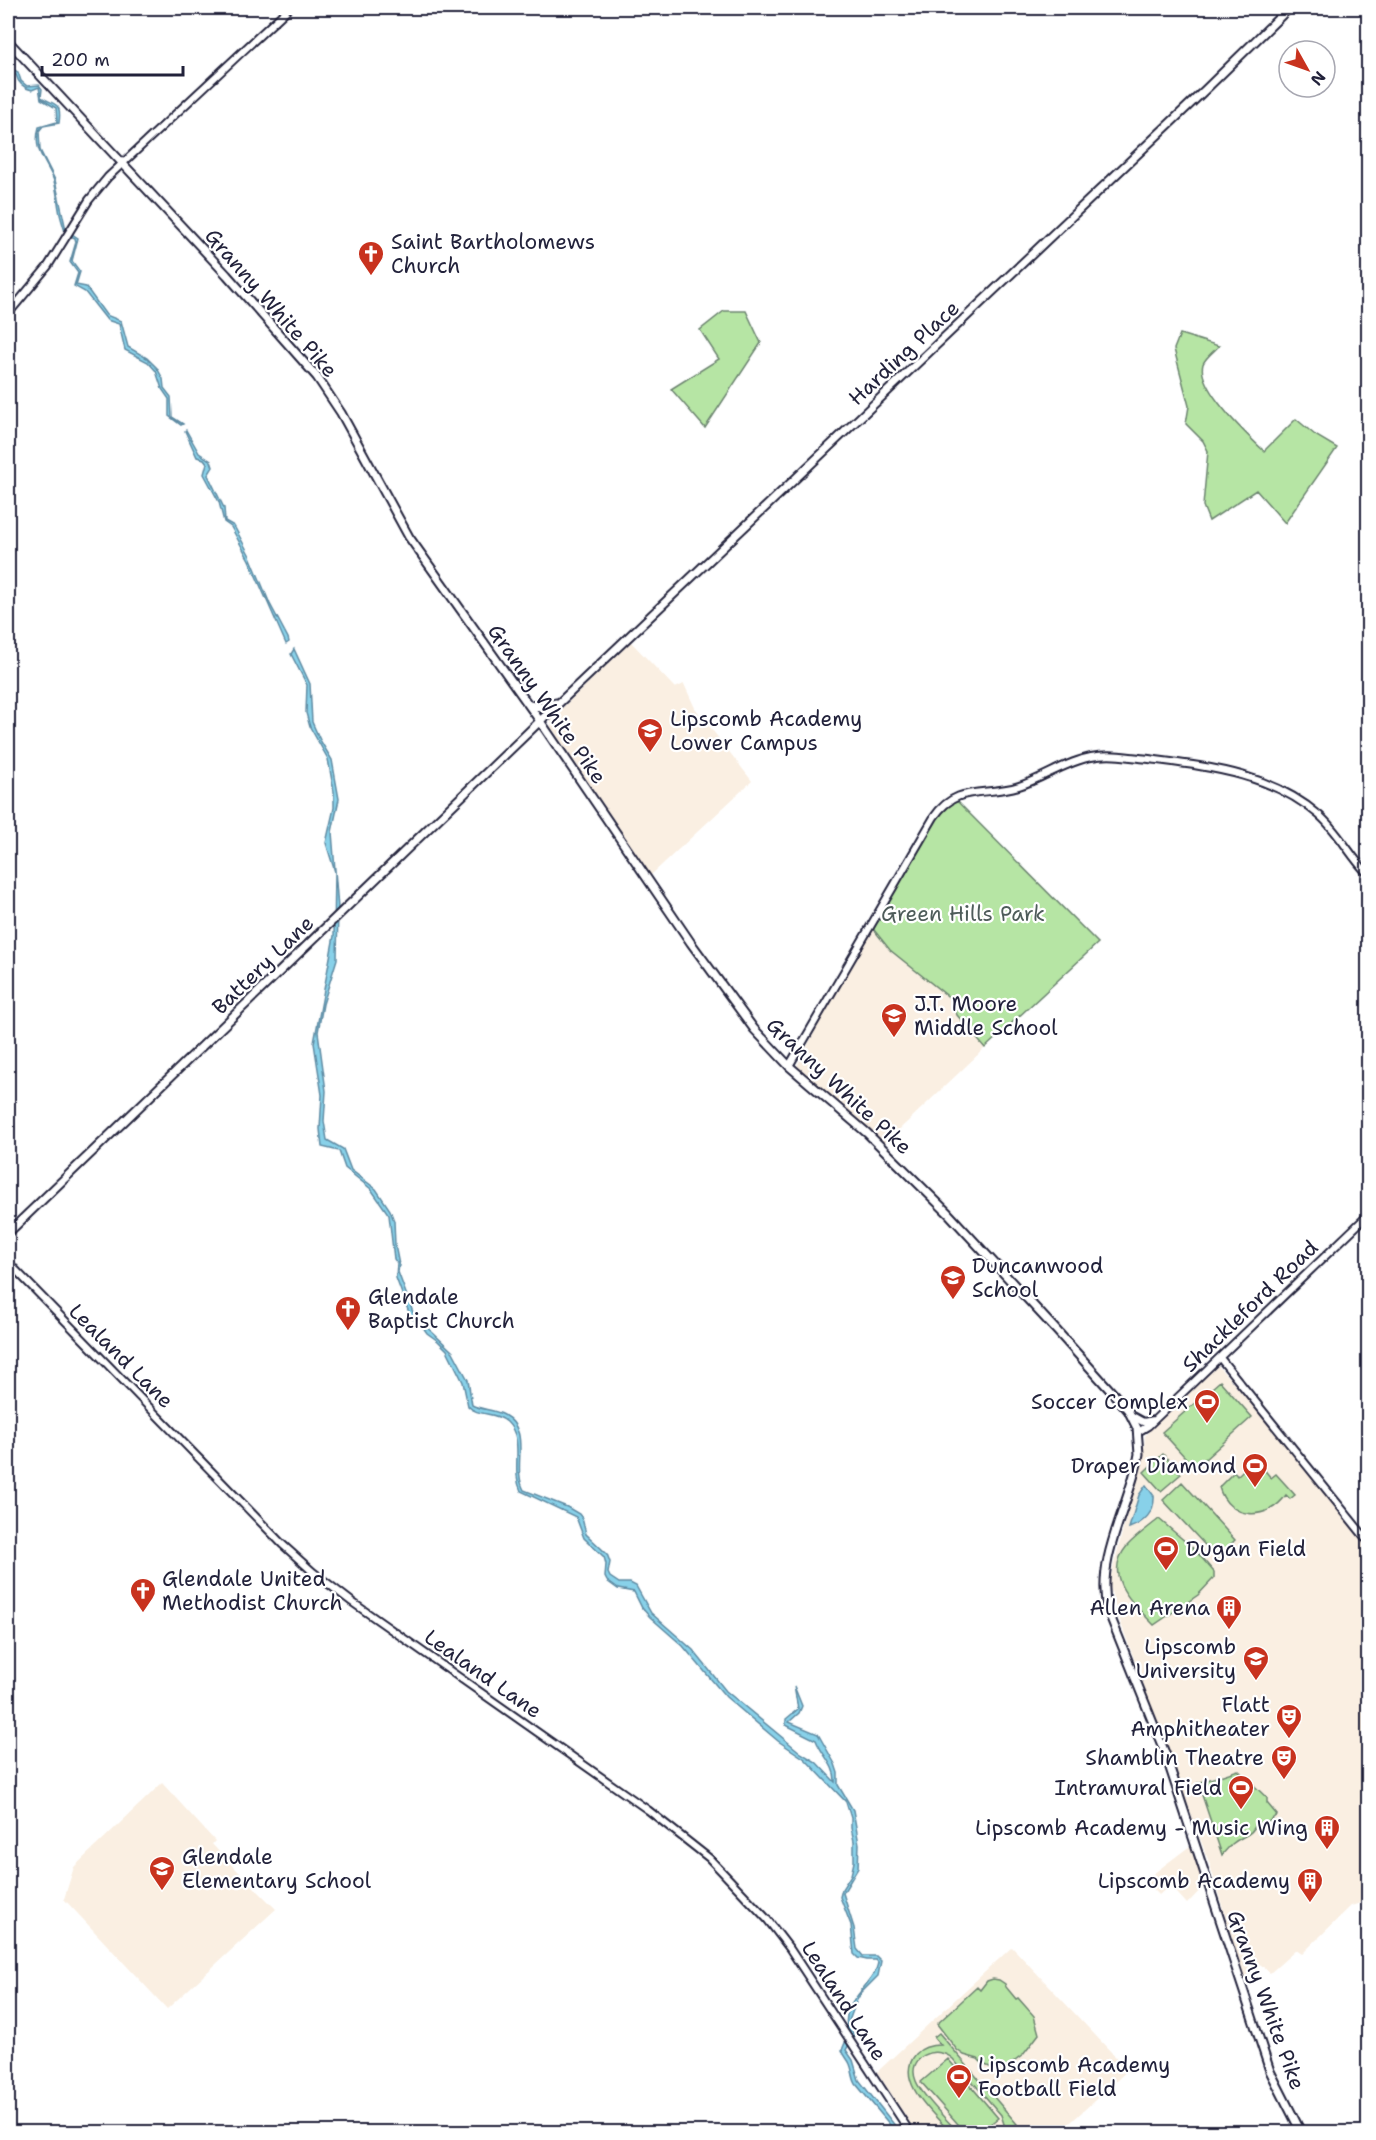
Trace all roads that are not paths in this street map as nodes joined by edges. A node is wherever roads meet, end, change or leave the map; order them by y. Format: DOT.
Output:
graph roads {
  1 [pos="289,8"];
  2 [pos="1289,8"];
  3 [pos="9,46"];
  4 [pos="122,164"];
  5 [pos="8,314"];
  6 [pos="561,701"];
  7 [pos="528,704"];
  8 [pos="540,721"];
  9 [pos="1368,874"];
  10 [pos="789,1066"];
  11 [pos="1368,1215"];
  12 [pos="8,1233"];
  13 [pos="8,1262"];
  14 [pos="1220,1358"];
  15 [pos="1132,1416"];
  16 [pos="1154,1420"];
  17 [pos="1138,1432"];
  18 [pos="1368,1541"];
  19 [pos="910,2133"];
  20 [pos="1301,2133"];
  1 -- 4 [label="street"];
  2 -- 6 [label="main road, Harding Place"];
  3 -- 4 [label="main road, Granny White Pike"];
  4 -- 5 [label="street"];
  4 -- 7 [label="main road, Granny White Pike"];
  6 -- 7 [label="main road"];
  6 -- 8 [label="main road, Harding Place"];
  7 -- 8 [label="main road, Granny White Pike"];
  8 -- 10 [label="main road, Granny White Pike"];
  8 -- 12 [label="main road, Battery Lane"];
  9 -- 10 [label="street"];
  10 -- 15 [label="main road, Granny White Pike"];
  11 -- 14 [label="street, Shackleford Road"];
  13 -- 19 [label="street, Lealand Lane"];
  14 -- 16 [label="street, Shackleford Road"];
  14 -- 18 [label="street"];
  15 -- 16 [label="street"];
  15 -- 17 [label="main road, Granny White Pike"];
  16 -- 17 [label="street, Shackleford Road"];
  17 -- 20 [label="main road, Granny White Pike"];
}
